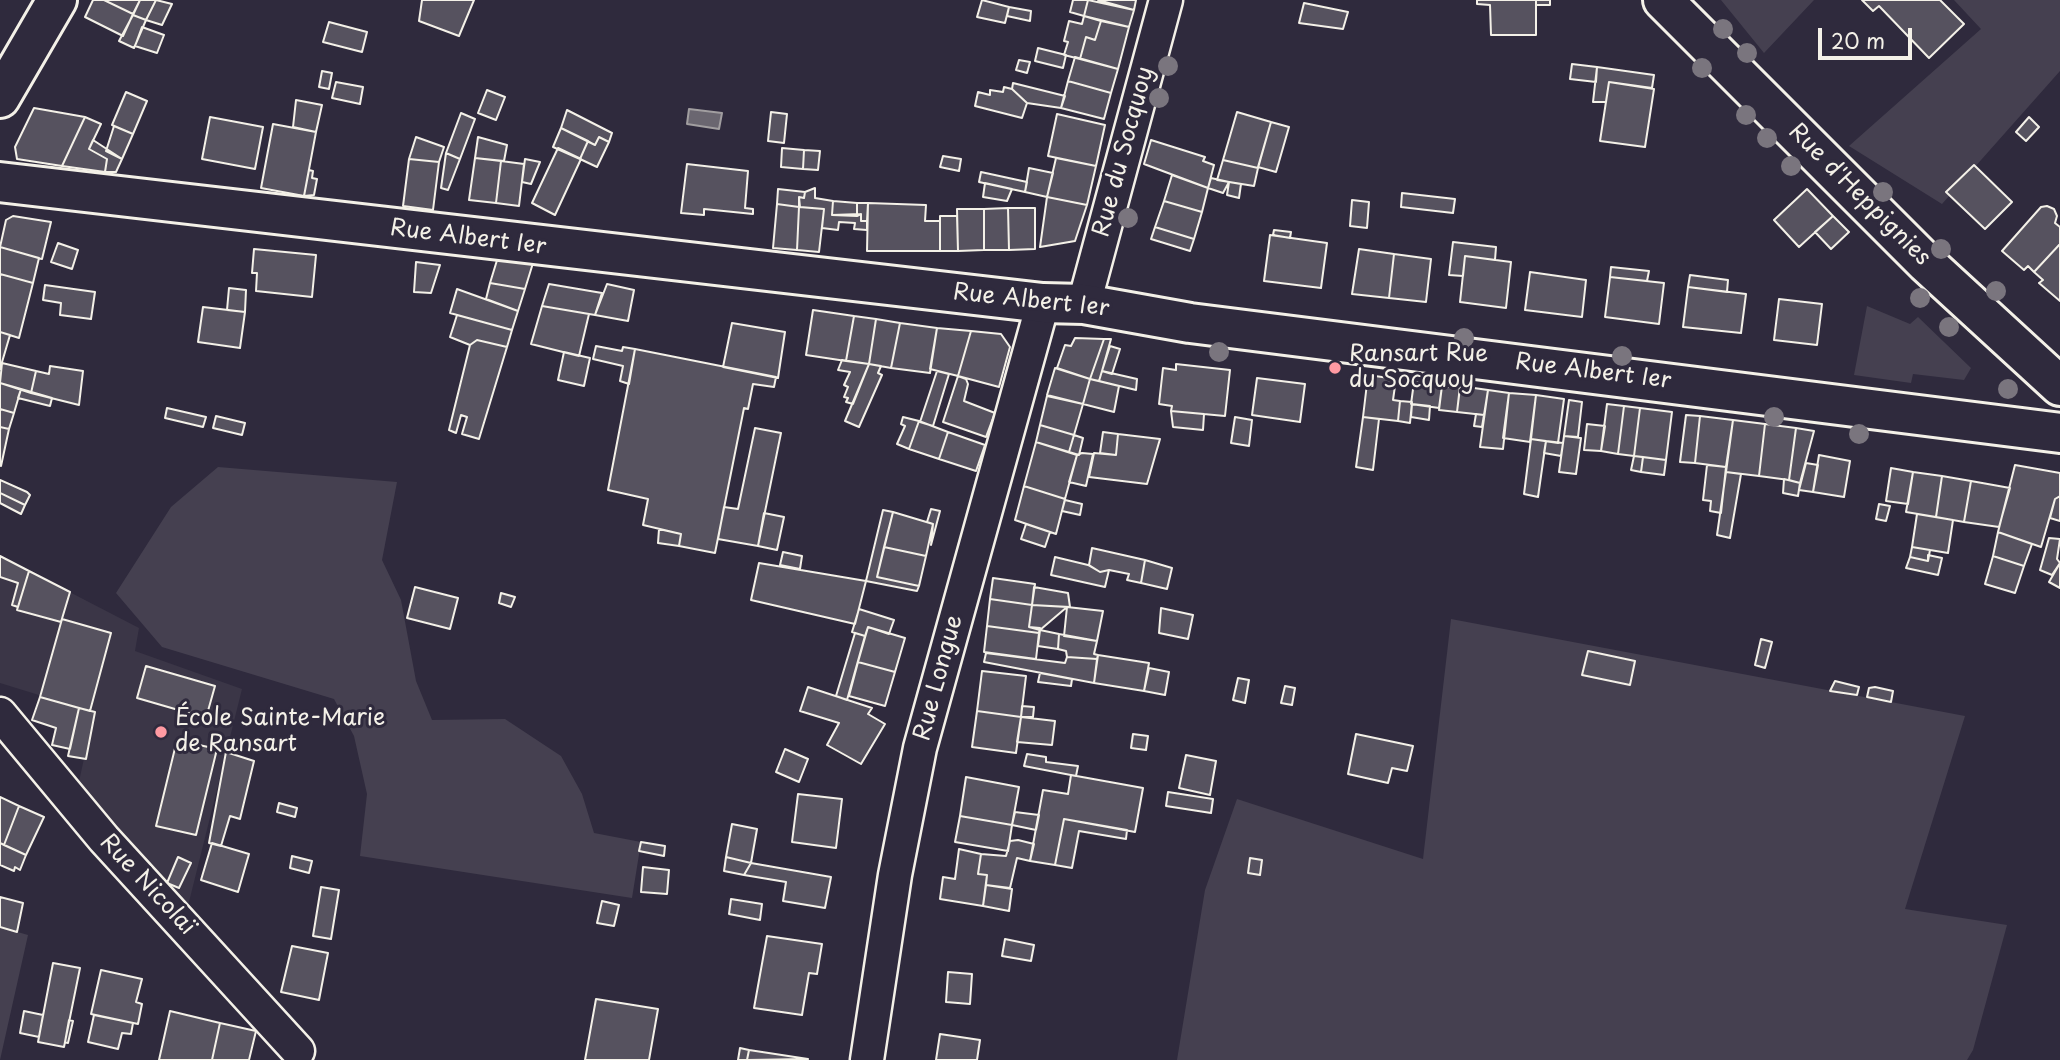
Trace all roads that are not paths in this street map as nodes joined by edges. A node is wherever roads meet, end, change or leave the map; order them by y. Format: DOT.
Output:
graph roads {
  1 [pos="57,0"];
  2 [pos="1166,0"];
  3 [pos="1663,0"];
  4 [pos="0,99"];
  5 [pos="0,182"];
  6 [pos="1043,303"];
  7 [pos="1084,304"];
  8 [pos="2060,386"];
  9 [pos="2060,433"];
  10 [pos="0,714"];
  11 [pos="299,1051"];
  12 [pos="867,1060"];
  1 -- 4 [label="street"];
  2 -- 7 [label="street, Rue du Socquoy"];
  3 -- 8 [label="street, Rue d'Heppignies"];
  5 -- 6 [label="street, Rue Albert Ier"];
  6 -- 7 [label="street, Rue Albert Ier"];
  6 -- 12 [label="street, Rue Longue"];
  7 -- 9 [label="street, Rue Albert Ier"];
  10 -- 11 [label="street, Rue Nicolaï"];
}
